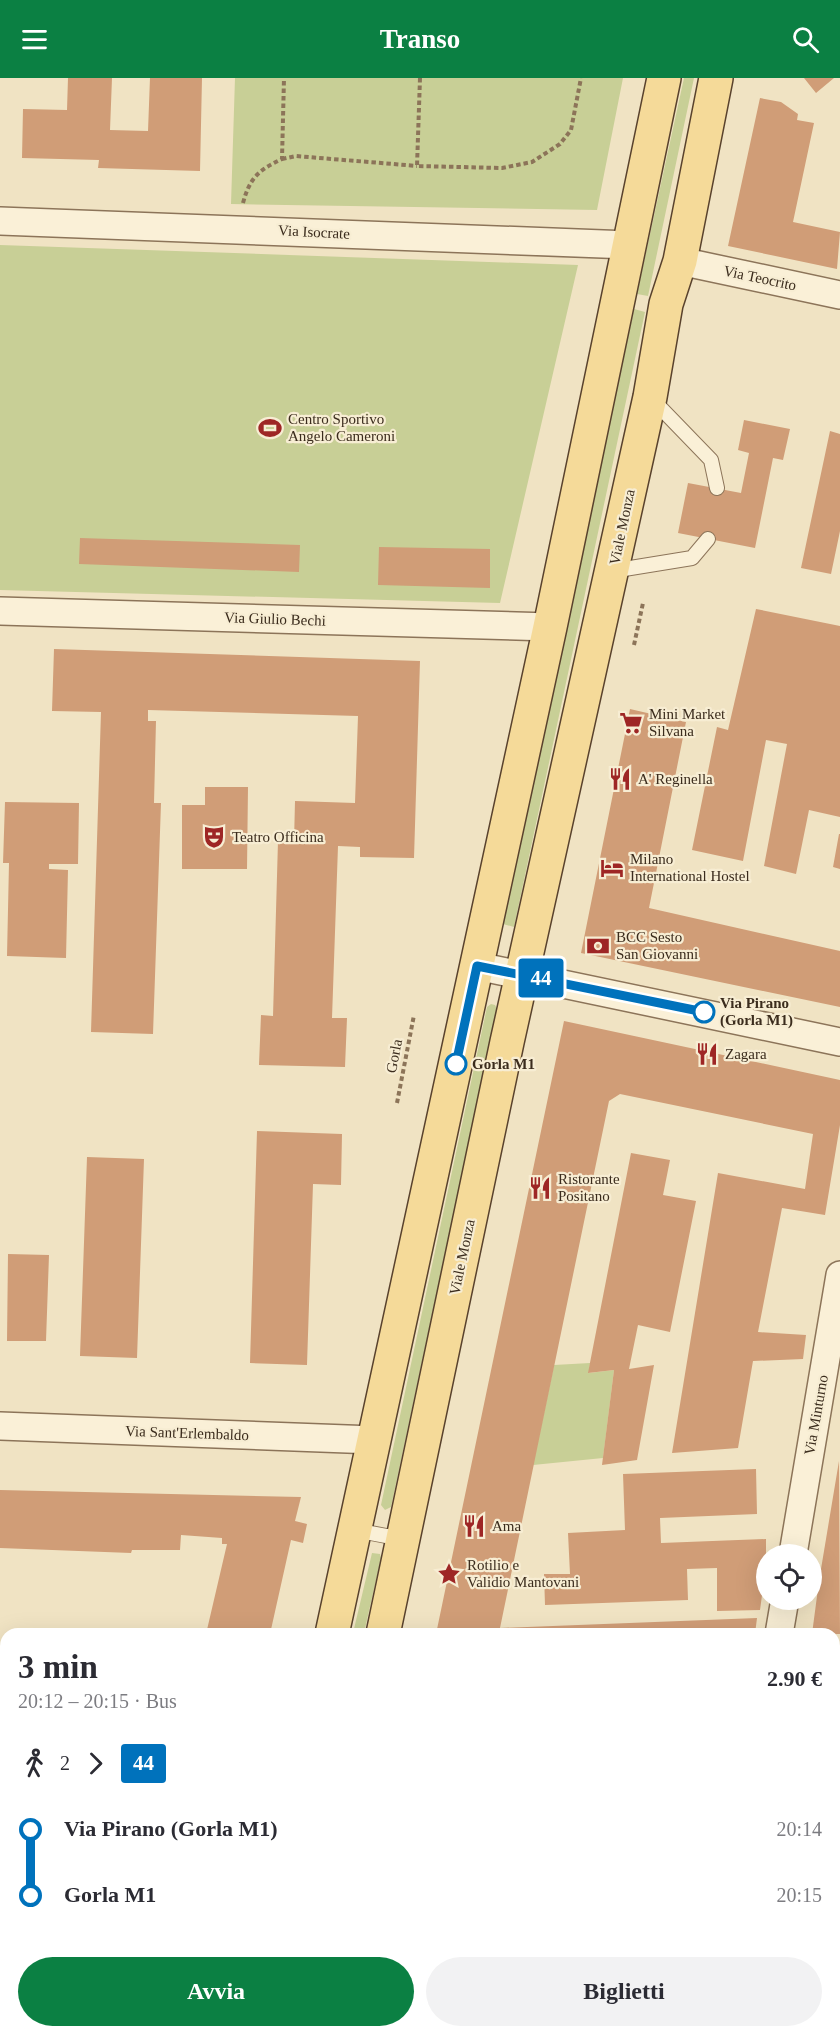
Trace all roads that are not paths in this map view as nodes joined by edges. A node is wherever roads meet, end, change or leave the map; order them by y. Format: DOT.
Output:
graph roads {
  1 [pos="664,78"];
  2 [pos="716,78"];
  3 [pos="0,221"];
  4 [pos="629,245"];
  5 [pos="680,261"];
  6 [pos="840,296"];
  7 [pos="650,397"];
  8 [pos="717,488"];
  9 [pos="708,539"];
  10 [pos="612,571"];
  11 [pos="0,610"];
  12 [pos="550,627"];
  13 [pos="477,966"];
  14 [pos="524,975"];
  15 [pos="840,1042"];
  16 [pos="840,1275"];
  17 [pos="0,1425"];
  18 [pos="374,1440"];
  19 [pos="355,1530"];
  20 [pos="402,1539"];
  21 [pos="795,1544"];
  22 [pos="783,1610"];
  23 [pos="333,1628"];
  24 [pos="384,1628"];
  25 [pos="780,1628"];
  1 -- 4 [label="main road"];
  2 -- 5 [label="main road, Viale Monza"];
  3 -- 4 [label="street, Via Isocrate"];
  4 -- 12 [label="main road"];
  5 -- 6 [label="street, Via Teocrito"];
  5 -- 7 [label="main road, Viale Monza"];
  7 -- 8 [label="lane"];
  7 -- 10 [label="main road, Viale Monza"];
  9 -- 10 [label="lane"];
  10 -- 14 [label="main road, Viale Monza"];
  11 -- 12 [label="street, Via Giulio Bechi"];
  12 -- 13 [label="main road"];
  13 -- 14 [label="street"];
  13 -- 18 [label="main road"];
  14 -- 15 [label="street"];
  14 -- 20 [label="main road, Viale Monza"];
  16 -- 21 [label="street, Via Minturno"];
  17 -- 18 [label="street, Via Sant'Erlembaldo"];
  18 -- 19 [label="main road"];
  19 -- 20 [label="lane"];
  19 -- 23 [label="main road"];
  20 -- 24 [label="main road, Viale Monza"];
  22 -- 25 [label="street"];
}
